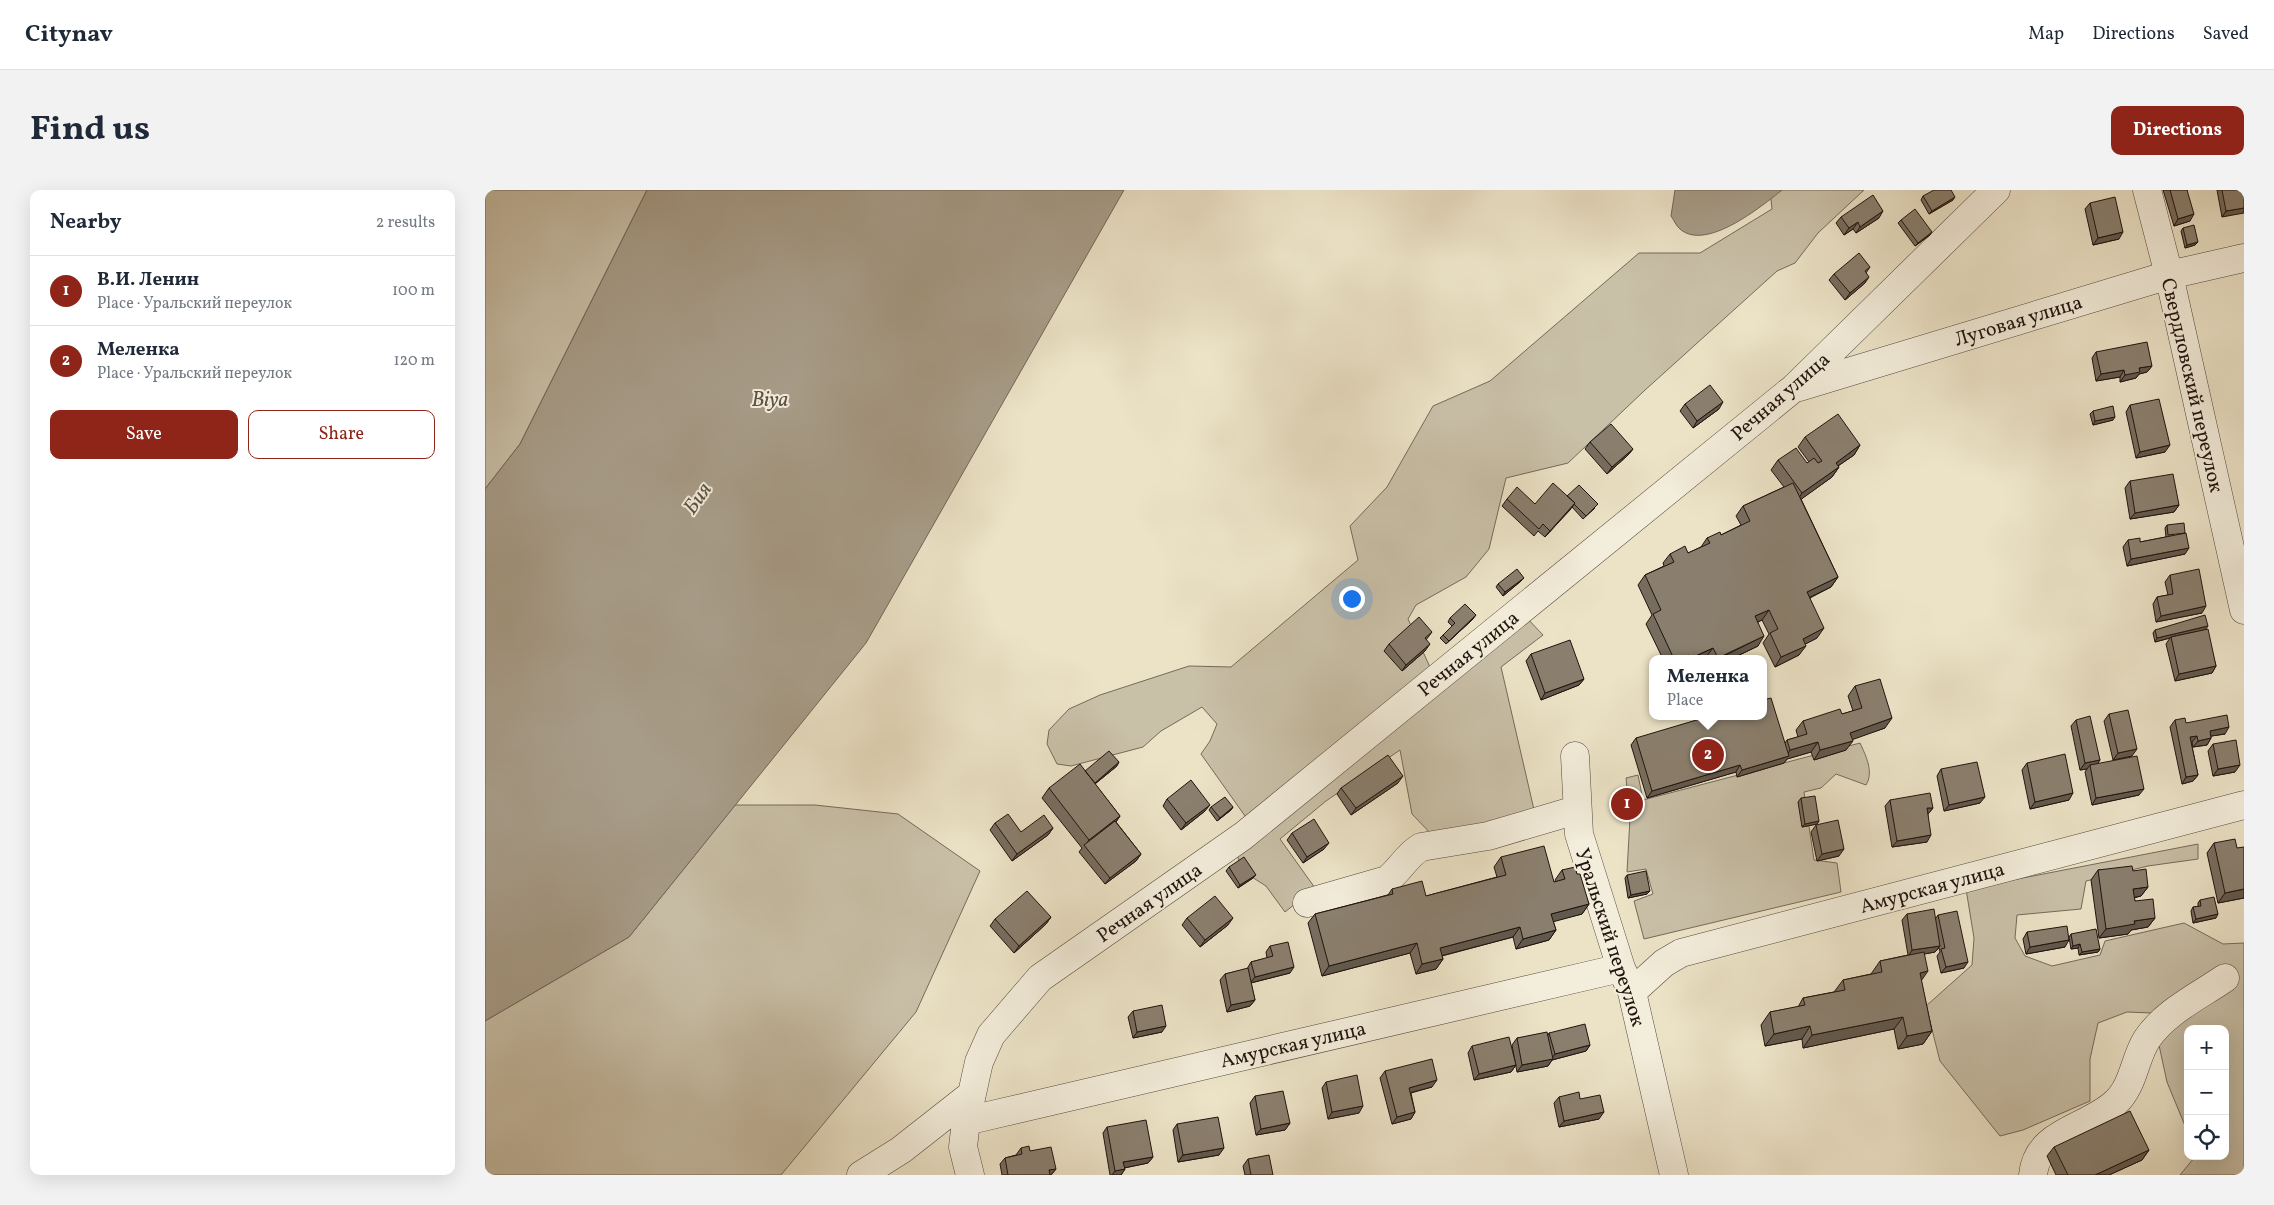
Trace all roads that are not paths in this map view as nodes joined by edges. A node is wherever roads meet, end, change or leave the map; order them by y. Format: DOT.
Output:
graph roads {
  1 [pos="1996,190"];
  2 [pos="2147,190"];
  3 [pos="2244,258"];
  4 [pos="2169,275"];
  5 [pos="1794,388"];
  6 [pos="2244,610"];
  7 [pos="1575,756"];
  8 [pos="2244,805"];
  9 [pos="1576,810"];
  10 [pos="1307,902"];
  11 [pos="1621,968"];
  12 [pos="2225,978"];
  13 [pos="1633,992"];
  14 [pos="968,1108"];
  15 [pos="861,1175"];
  16 [pos="969,1175"];
  17 [pos="1673,1175"];
  18 [pos="2033,1175"];
  1 -- 5 [label="street, Речная улица"];
  2 -- 4 [label="street, Свердловский переулок"];
  3 -- 4 [label="street, Луговая улица"];
  4 -- 5 [label="street, Луговая улица"];
  4 -- 6 [label="street, Свердловский переулок"];
  5 -- 14 [label="street, Речная улица"];
  7 -- 9 [label="street, Уральский переулок"];
  8 -- 13 [label="street, Амурская улица"];
  9 -- 10 [label="street"];
  9 -- 11 [label="street, Уральский переулок"];
  11 -- 13 [label="street, Уральский переулок"];
  11 -- 14 [label="street, Амурская улица"];
  12 -- 18 [label="street"];
  13 -- 17 [label="street, Уральский переулок"];
  14 -- 15 [label="street"];
  14 -- 16 [label="street, Речная улица"];
}
